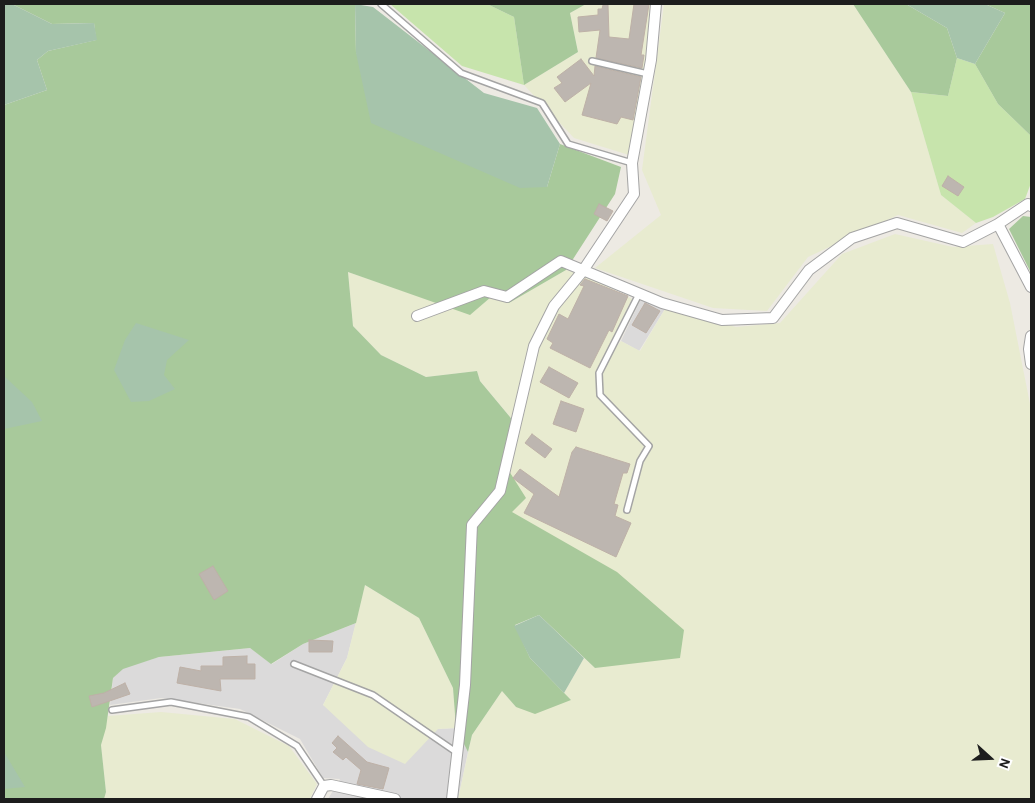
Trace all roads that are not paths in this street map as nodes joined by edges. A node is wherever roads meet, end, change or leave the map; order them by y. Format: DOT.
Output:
graph roads {
  1 [pos="380,4"];
  2 [pos="656,4"];
  3 [pos="592,61"];
  4 [pos="648,74"];
  5 [pos="632,164"];
  6 [pos="1031,206"];
  7 [pos="998,224"];
  8 [pos="582,272"];
  9 [pos="1031,287"];
  10 [pos="639,294"];
  11 [pos="417,316"];
  12 [pos="1031,336"];
  13 [pos="1031,364"];
  14 [pos="627,510"];
  15 [pos="294,664"];
  16 [pos="112,710"];
  17 [pos="459,754"];
  18 [pos="324,786"];
  19 [pos="317,799"];
  20 [pos="395,799"];
  21 [pos="452,799"];
  1 -- 5 [label="lane"];
  2 -- 4 [label="street"];
  3 -- 4 [label="lane"];
  4 -- 5 [label="street"];
  5 -- 8 [label="street"];
  6 -- 7 [label="street"];
  7 -- 9 [label="street"];
  7 -- 10 [label="street"];
  8 -- 10 [label="street"];
  8 -- 11 [label="street"];
  8 -- 17 [label="street"];
  10 -- 14 [label="lane"];
  12 -- 13 [label="street"];
  15 -- 17 [label="lane"];
  16 -- 18 [label="lane"];
  17 -- 21 [label="street"];
  18 -- 19 [label="street"];
  18 -- 20 [label="street"];
}
